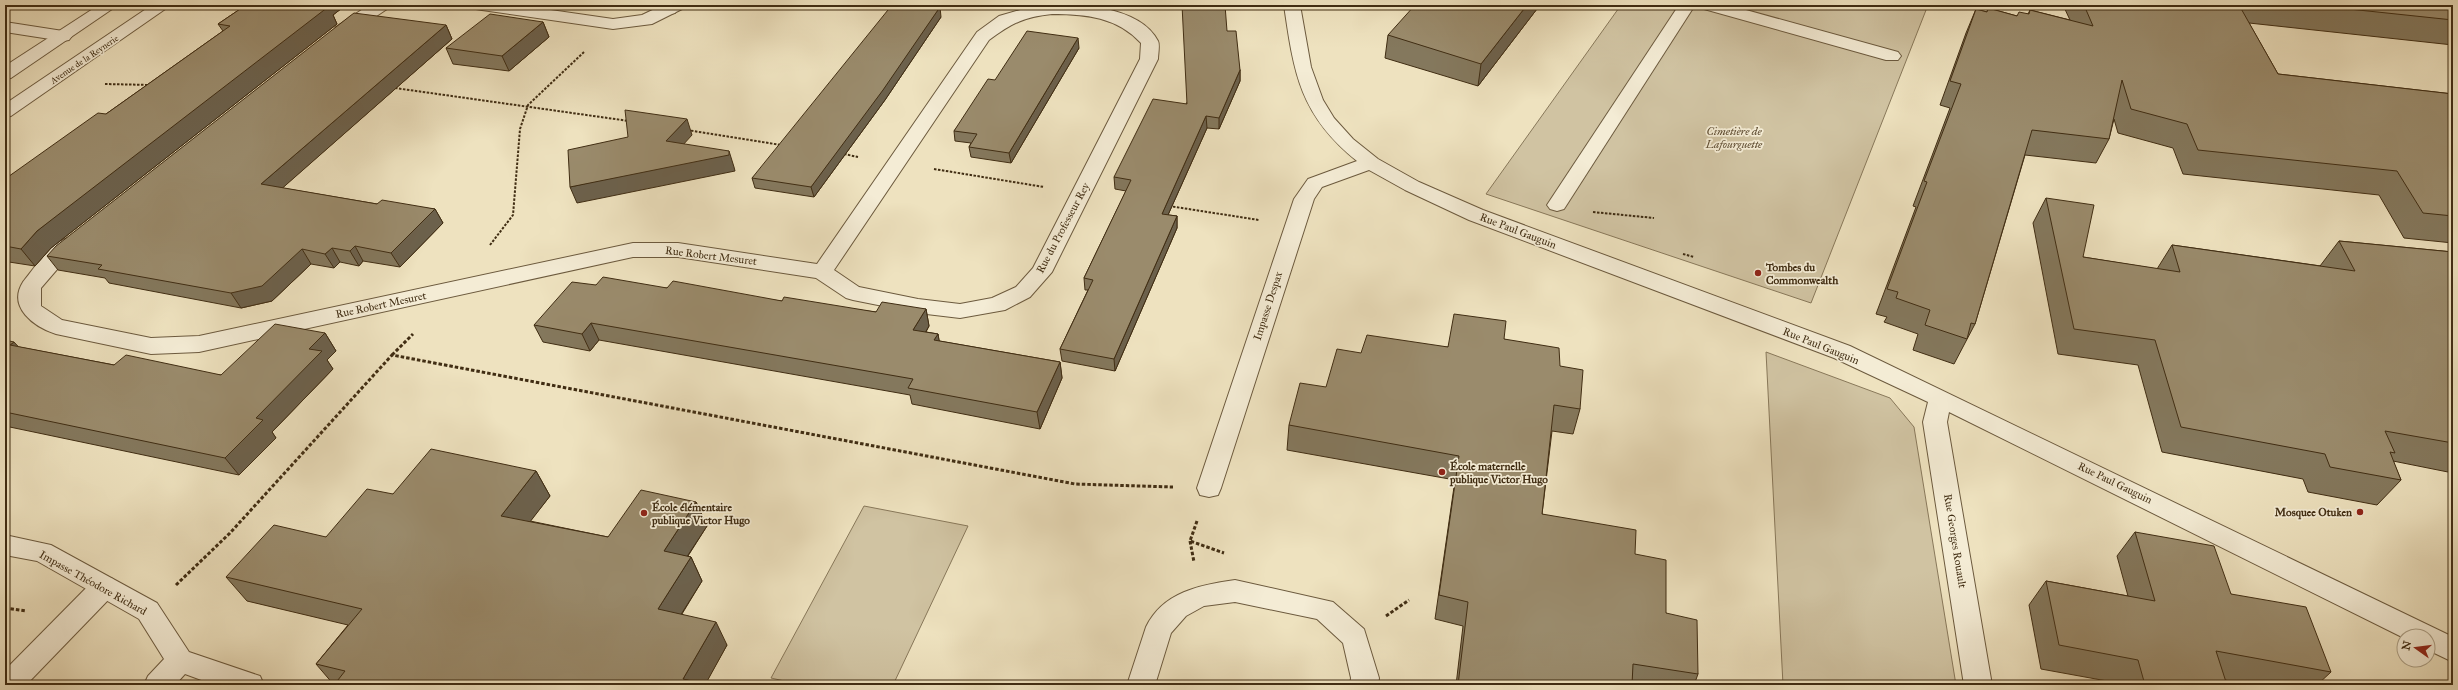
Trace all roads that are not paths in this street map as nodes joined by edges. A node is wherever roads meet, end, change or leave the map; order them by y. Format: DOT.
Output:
graph roads {
  1 [pos="110,5"];
  2 [pos="164,5"];
  3 [pos="385,5"];
  4 [pos="482,5"];
  5 [pos="1292,5"];
  6 [pos="1687,5"];
  7 [pos="1710,5"];
  8 [pos="667,6"];
  9 [pos="1082,7"];
  10 [pos="5,27"];
  11 [pos="63,36"];
  12 [pos="326,44"];
  13 [pos="1892,56"];
  14 [pos="5,74"];
  15 [pos="5,112"];
  16 [pos="1371,162"];
  17 [pos="1557,205"];
  18 [pos="90,230"];
  19 [pos="822,272"];
  20 [pos="1940,398"];
  21 [pos="1209,488"];
  22 [pos="5,545"];
  23 [pos="104,587"];
  24 [pos="2409,628"];
  25 [pos="2436,641"];
  26 [pos="2453,650"];
  27 [pos="180,661"];
  28 [pos="8,685"];
  29 [pos="158,685"];
  30 [pos="250,685"];
  31 [pos="1141,685"];
  32 [pos="1364,685"];
  33 [pos="1978,685"];
  1 -- 11 [label="street"];
  2 -- 15 [label="street, Avenue de la Reynerie"];
  3 -- 12 [label="street"];
  4 -- 8 [label="street"];
  5 -- 16 [label="street, Rue Paul Gauguin"];
  6 -- 17 [label="street"];
  7 -- 13 [label="street"];
  9 -- 19 [label="street"];
  9 -- 19 [label="street, Rue du Professeur Rey"];
  10 -- 11 [label="street"];
  11 -- 14 [label="street"];
  16 -- 20 [label="street, Rue Paul Gauguin"];
  16 -- 21 [label="street, Impasse Despax"];
  18 -- 19 [label="street, Rue Robert Mesuret"];
  20 -- 24 [label="street, Rue Paul Gauguin"];
  20 -- 33 [label="street, Rue Georges Rouault"];
  22 -- 23 [label="street, Impasse Théodore Richard"];
  23 -- 27 [label="street, Impasse Théodore Richard"];
  23 -- 28 [label="street"];
  25 -- 26 [label="street"];
  27 -- 29 [label="street"];
  27 -- 30 [label="street"];
  31 -- 32 [label="street"];
}
